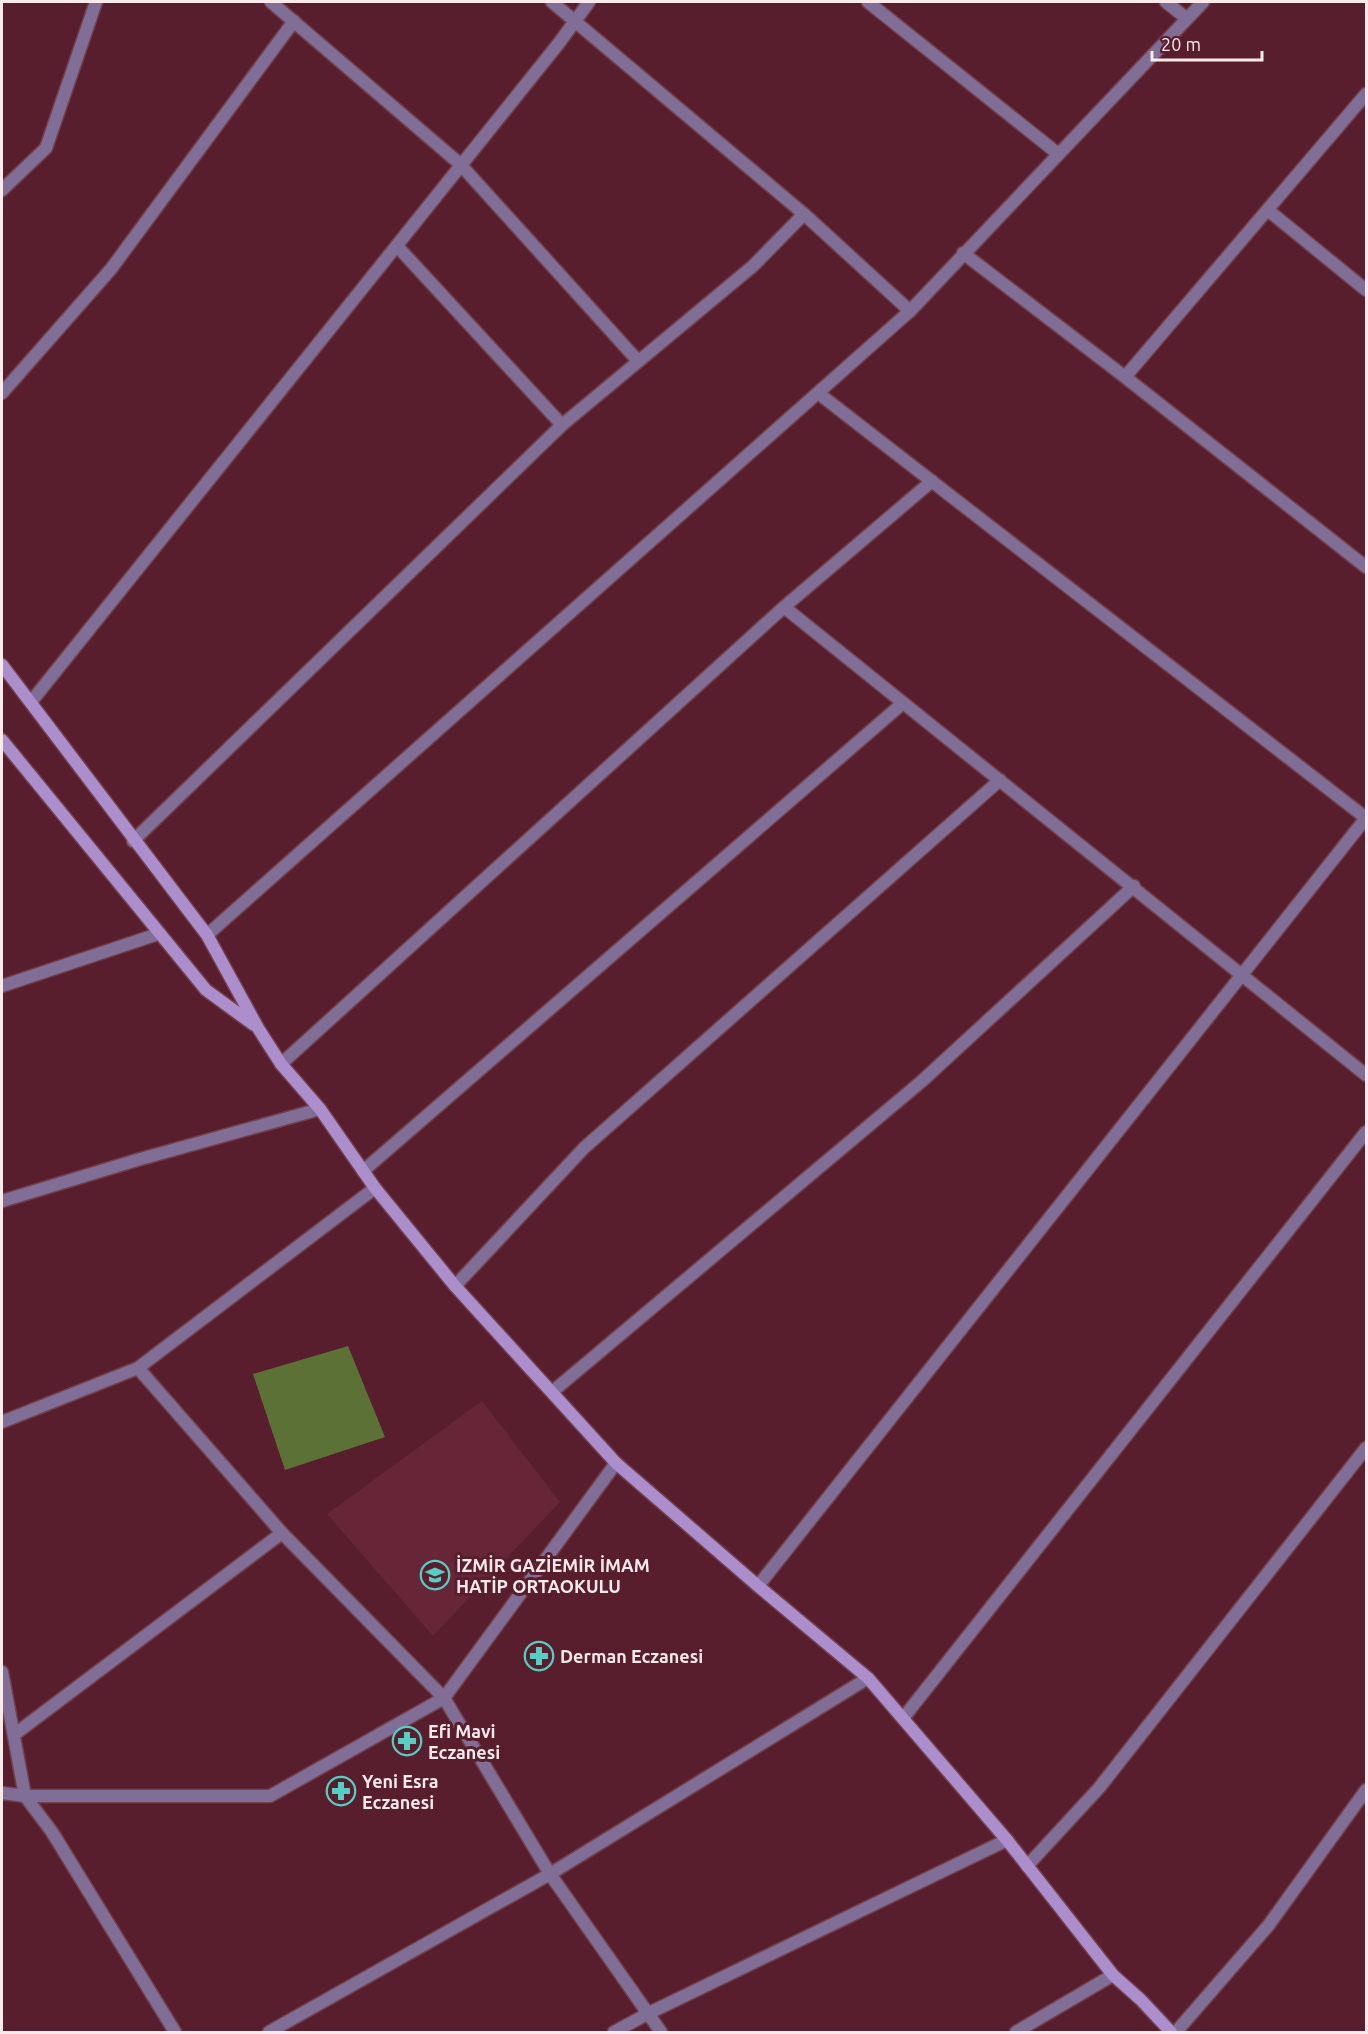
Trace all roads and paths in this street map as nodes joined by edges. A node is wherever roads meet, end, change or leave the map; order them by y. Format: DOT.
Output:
graph roads {
  1 [pos="96,2"];
  2 [pos="271,2"];
  3 [pos="552,2"];
  4 [pos="590,2"];
  5 [pos="868,2"];
  6 [pos="1166,2"];
  7 [pos="1203,2"];
  8 [pos="1186,18"];
  9 [pos="294,21"];
  10 [pos="575,21"];
  11 [pos="1366,94"];
  12 [pos="1057,153"];
  13 [pos="460,164"];
  14 [pos="2,190"];
  15 [pos="1269,212"];
  16 [pos="804,214"];
  17 [pos="397,246"];
  18 [pos="963,254"];
  19 [pos="1366,290"];
  20 [pos="910,311"];
  21 [pos="638,362"];
  22 [pos="1125,377"];
  23 [pos="2,393"];
  24 [pos="818,393"];
  25 [pos="562,425"];
  26 [pos="932,481"];
  27 [pos="1366,567"];
  28 [pos="784,607"];
  29 [pos="2,665"];
  30 [pos="32,702"];
  31 [pos="903,703"];
  32 [pos="2,740"];
  33 [pos="1000,780"];
  34 [pos="1366,818"];
  35 [pos="133,841"];
  36 [pos="1134,886"];
  37 [pos="158,934"];
  38 [pos="207,935"];
  39 [pos="1243,974"];
  40 [pos="2,986"];
  41 [pos="258,1029"];
  42 [pos="281,1064"];
  43 [pos="1366,1075"];
  44 [pos="320,1109"];
  45 [pos="1366,1132"];
  46 [pos="363,1171"];
  47 [pos="375,1188"];
  48 [pos="2,1202"];
  49 [pos="455,1286"];
  50 [pos="138,1368"];
  51 [pos="552,1392"];
  52 [pos="2,1422"];
  53 [pos="1366,1448"];
  54 [pos="616,1463"];
  55 [pos="282,1533"];
  56 [pos="758,1586"];
  57 [pos="2,1672"];
  58 [pos="868,1678"];
  59 [pos="444,1698"];
  60 [pos="904,1717"];
  61 [pos="15,1734"];
  62 [pos="1366,1790"];
  63 [pos="2,1793"];
  64 [pos="25,1796"];
  65 [pos="1007,1840"];
  66 [pos="1027,1866"];
  67 [pos="550,1874"];
  68 [pos="1113,1975"];
  69 [pos="649,2013"];
  70 [pos="175,2032"];
  71 [pos="269,2032"];
  72 [pos="614,2032"];
  73 [pos="661,2032"];
  74 [pos="1016,2032"];
  75 [pos="1171,2032"];
  76 [pos="1176,2032"];
  1 -- 14 [label="street"];
  2 -- 9 [label="street"];
  3 -- 10 [label="street"];
  4 -- 10 [label="street"];
  5 -- 12 [label="street"];
  6 -- 8 [label="street"];
  7 -- 8 [label="street"];
  8 -- 12 [label="street"];
  9 -- 13 [label="street"];
  9 -- 23 [label="street"];
  10 -- 13 [label="street"];
  10 -- 16 [label="street"];
  11 -- 15 [label="street"];
  12 -- 18 [label="street"];
  13 -- 17 [label="street"];
  13 -- 21 [label="street"];
  15 -- 19 [label="street"];
  15 -- 22 [label="street"];
  16 -- 20 [label="street"];
  16 -- 21 [label="street"];
  17 -- 25 [label="street"];
  17 -- 30 [label="street"];
  18 -- 20 [label="street"];
  18 -- 22 [label="street"];
  20 -- 24 [label="street"];
  21 -- 25 [label="street"];
  22 -- 27 [label="street"];
  24 -- 26 [label="street"];
  24 -- 38 [label="street"];
  25 -- 35 [label="street"];
  26 -- 28 [label="street"];
  26 -- 34 [label="street"];
  28 -- 31 [label="street"];
  28 -- 42 [label="street"];
  29 -- 30 [label="main road"];
  30 -- 35 [label="main road"];
  31 -- 33 [label="street"];
  31 -- 46 [label="street"];
  32 -- 37 [label="main road"];
  33 -- 36 [label="street"];
  33 -- 49 [label="street"];
  34 -- 39 [label="street"];
  35 -- 38 [label="main road"];
  36 -- 39 [label="street"];
  36 -- 51 [label="street"];
  37 -- 40 [label="street"];
  37 -- 41 [label="main road"];
  38 -- 41 [label="main road"];
  39 -- 43 [label="street"];
  39 -- 56 [label="street"];
  41 -- 42 [label="main road"];
  42 -- 44 [label="main road"];
  44 -- 46 [label="main road"];
  44 -- 48 [label="street"];
  45 -- 60 [label="street"];
  46 -- 47 [label="main road"];
  47 -- 49 [label="main road"];
  47 -- 50 [label="street"];
  49 -- 51 [label="main road"];
  50 -- 52 [label="street"];
  50 -- 55 [label="street"];
  51 -- 54 [label="main road"];
  53 -- 66 [label="street"];
  54 -- 56 [label="main road"];
  54 -- 59 [label="street"];
  55 -- 59 [label="street"];
  55 -- 61 [label="street"];
  56 -- 58 [label="main road"];
  57 -- 61 [label="street"];
  58 -- 60 [label="main road"];
  58 -- 67 [label="street"];
  59 -- 64 [label="street"];
  59 -- 67 [label="street"];
  60 -- 65 [label="main road"];
  61 -- 64 [label="street"];
  62 -- 76 [label="street"];
  63 -- 64 [label="street"];
  64 -- 70 [label="street"];
  65 -- 66 [label="main road"];
  65 -- 69 [label="street"];
  66 -- 68 [label="main road"];
  67 -- 69 [label="street"];
  67 -- 71 [label="street"];
  68 -- 74 [label="street"];
  68 -- 75 [label="main road"];
  69 -- 72 [label="street"];
  69 -- 73 [label="street"];
}
